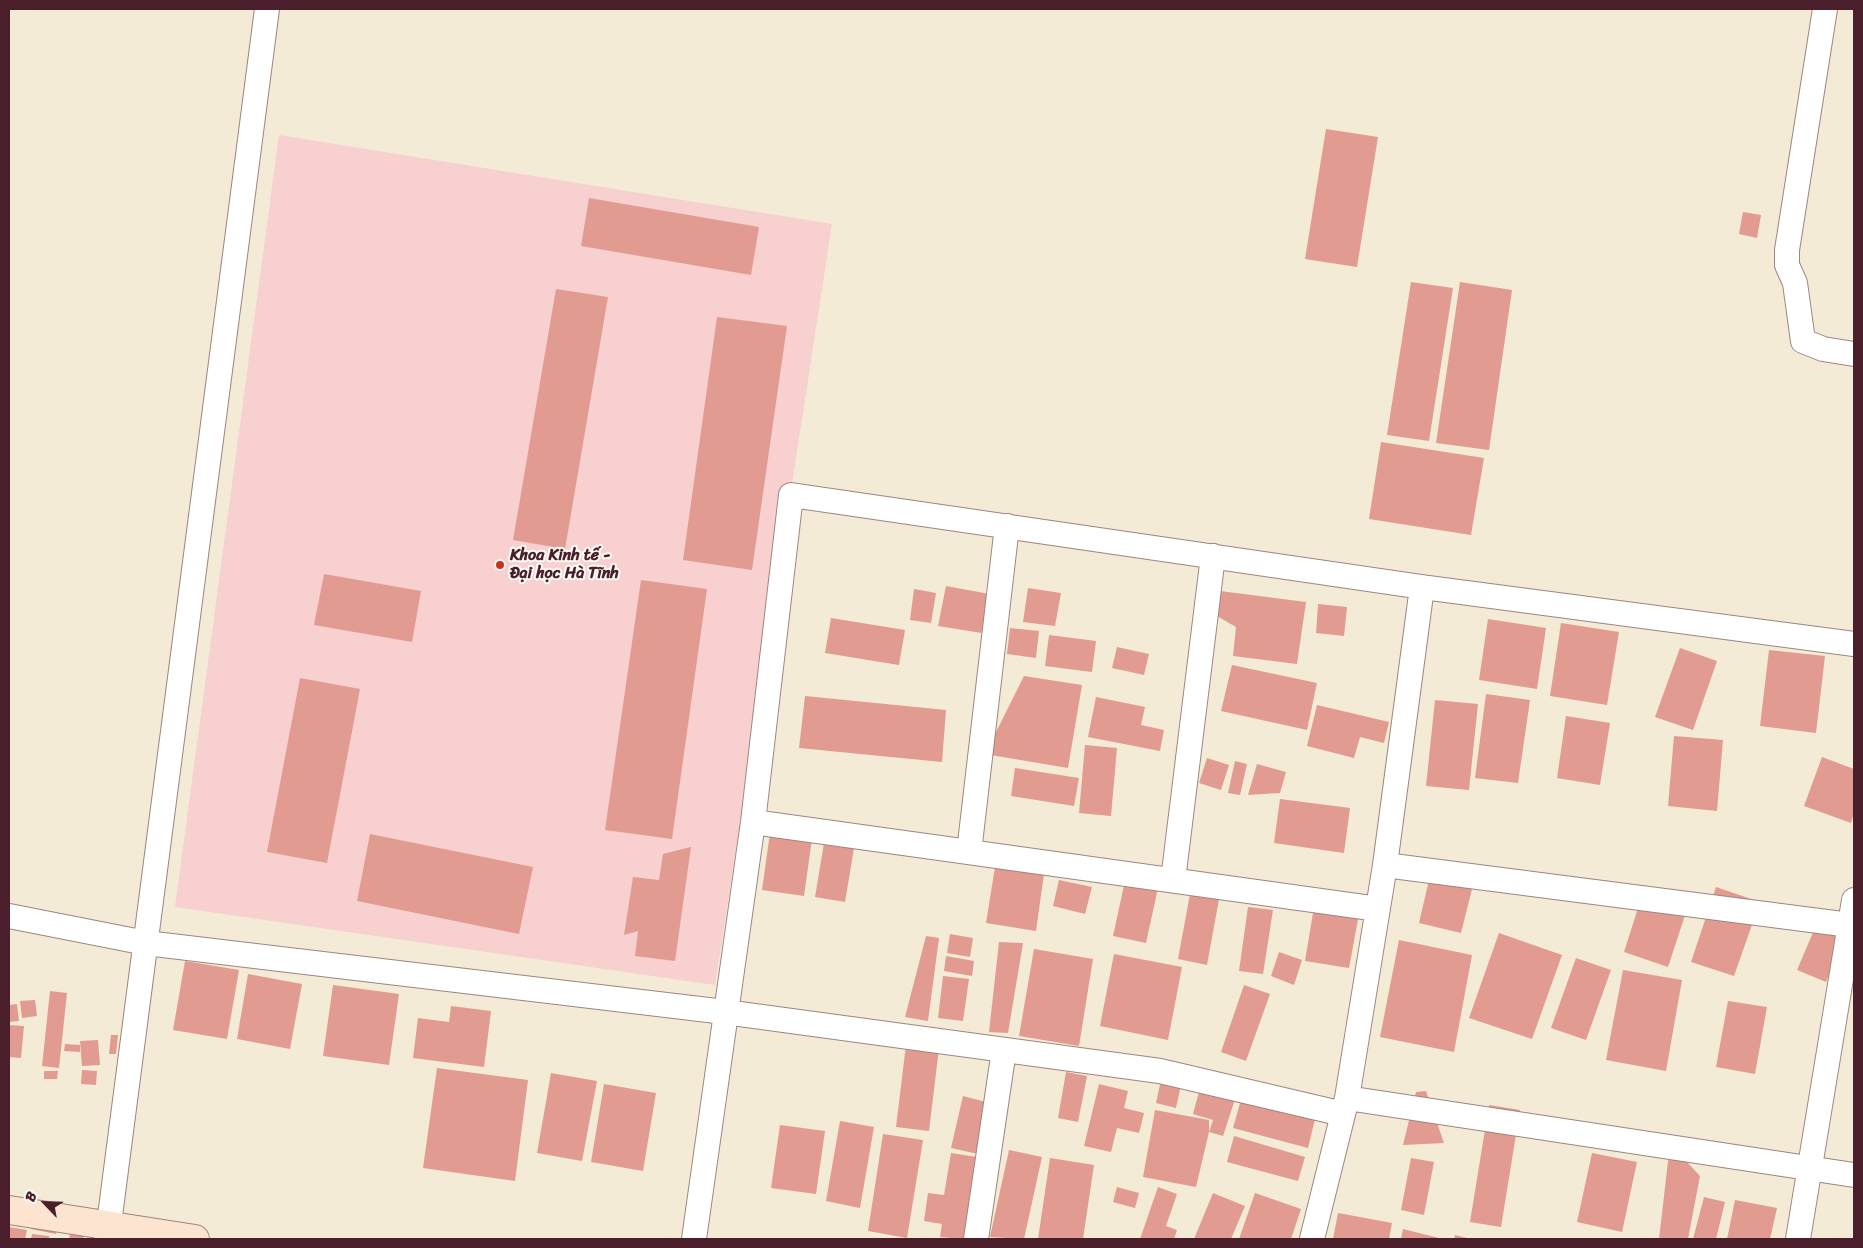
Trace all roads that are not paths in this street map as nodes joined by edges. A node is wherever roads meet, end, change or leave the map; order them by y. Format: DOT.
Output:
graph roads {
  1 [pos="267,9"];
  2 [pos="1825,9"];
  3 [pos="1854,354"];
  4 [pos="1007,526"];
  5 [pos="1213,556"];
  6 [pos="1422,587"];
  7 [pos="1854,644"];
  8 [pos="753,822"];
  9 [pos="969,852"];
  10 [pos="1385,865"];
  11 [pos="1173,880"];
  12 [pos="1854,900"];
  13 [pos="1378,909"];
  14 [pos="9,916"];
  15 [pos="1850,925"];
  16 [pos="146,943"];
  17 [pos="725,1012"];
  18 [pos="1004,1050"];
  19 [pos="1345,1106"];
  20 [pos="1809,1170"];
  21 [pos="1854,1175"];
  22 [pos="9,1210"];
  23 [pos="108,1233"];
  24 [pos="195,1239"];
  25 [pos="694,1239"];
  26 [pos="976,1239"];
  27 [pos="1312,1239"];
  28 [pos="1798,1239"];
  1 -- 16 [label="street"];
  2 -- 3 [label="street"];
  4 -- 5 [label="street"];
  4 -- 8 [label="street"];
  4 -- 9 [label="street"];
  5 -- 6 [label="street"];
  5 -- 11 [label="street"];
  6 -- 7 [label="street"];
  6 -- 10 [label="street"];
  8 -- 9 [label="street"];
  8 -- 17 [label="street"];
  9 -- 11 [label="street"];
  10 -- 13 [label="street"];
  10 -- 15 [label="street"];
  11 -- 13 [label="street"];
  12 -- 15 [label="street"];
  13 -- 19 [label="street"];
  14 -- 16 [label="street"];
  15 -- 20 [label="street"];
  16 -- 17 [label="street"];
  16 -- 23 [label="street"];
  17 -- 18 [label="street"];
  17 -- 25 [label="street"];
  18 -- 19 [label="street"];
  18 -- 26 [label="street"];
  19 -- 20 [label="street"];
  19 -- 27 [label="street"];
  20 -- 21 [label="street"];
  20 -- 28 [label="street"];
  22 -- 23 [label="main road"];
  23 -- 24 [label="main road"];
}
